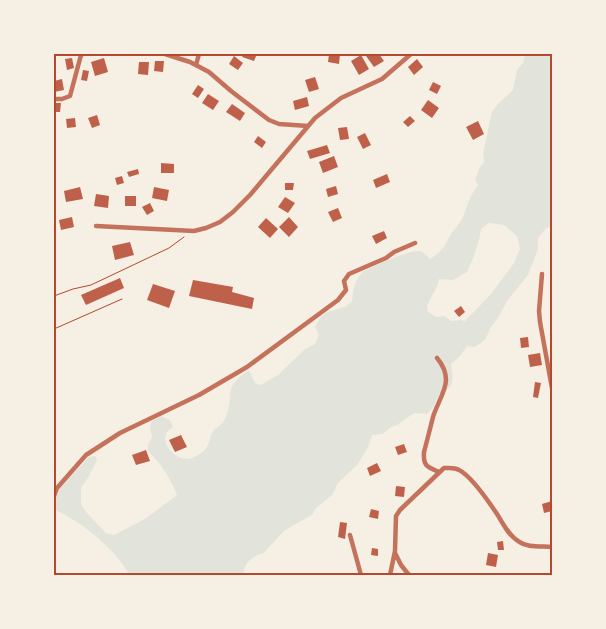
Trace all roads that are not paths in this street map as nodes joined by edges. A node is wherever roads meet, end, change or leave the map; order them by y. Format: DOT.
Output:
graph roads {
  1 [pos="83,54"];
  2 [pos="165,54"];
  3 [pos="199,54"];
  4 [pos="410,54"];
  5 [pos="196,65"];
  6 [pos="54,99"];
  7 [pos="308,126"];
  8 [pos="96,226"];
  9 [pos="415,243"];
  10 [pos="542,274"];
  11 [pos="437,358"];
  12 [pos="552,388"];
  13 [pos="439,472"];
  14 [pos="54,496"];
  15 [pos="350,534"];
  16 [pos="552,547"];
  17 [pos="395,552"];
  18 [pos="361,575"];
  19 [pos="390,575"];
  20 [pos="409,575"];
  1 -- 6 [label="street"];
  2 -- 5 [label="street"];
  3 -- 5 [label="street"];
  4 -- 7 [label="street"];
  5 -- 7 [label="street"];
  7 -- 8 [label="street"];
  9 -- 14 [label="street"];
  10 -- 12 [label="street"];
  11 -- 13 [label="street"];
  13 -- 16 [label="street"];
  13 -- 17 [label="street"];
  15 -- 18 [label="street"];
  17 -- 19 [label="street"];
  17 -- 20 [label="street"];
}
